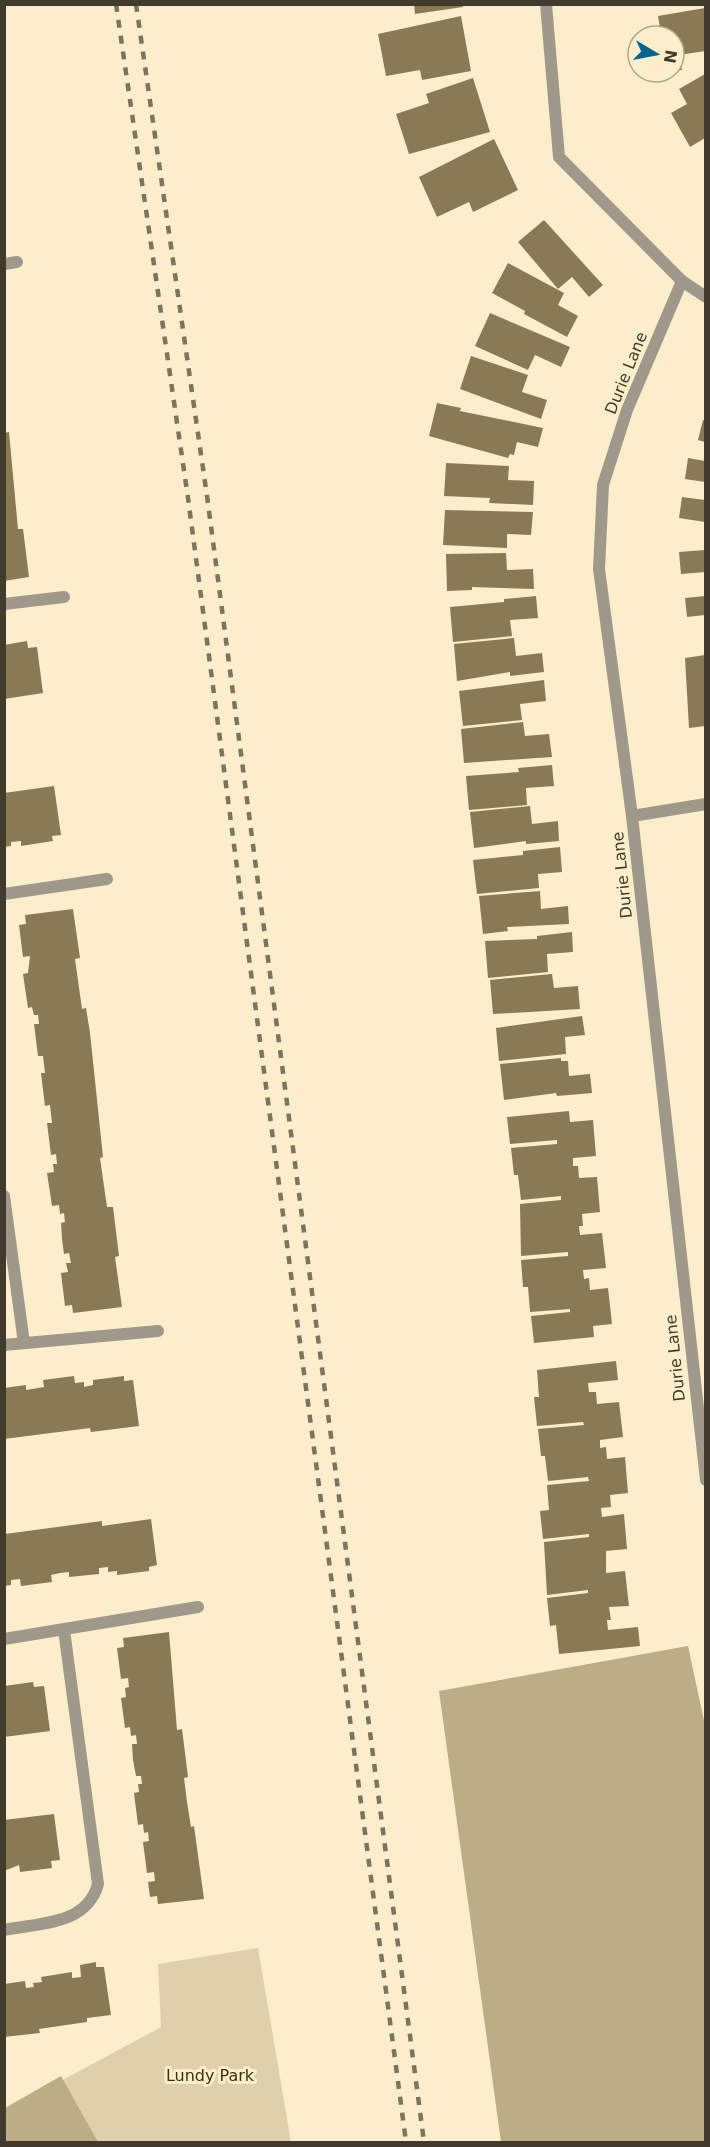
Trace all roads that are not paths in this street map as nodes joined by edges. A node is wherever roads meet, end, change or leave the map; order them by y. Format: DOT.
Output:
graph roads {
  1 [pos="546,4"];
  2 [pos="18,262"];
  3 [pos="4,264"];
  4 [pos="682,281"];
  5 [pos="705,297"];
  6 [pos="64,597"];
  7 [pos="4,604"];
  8 [pos="705,804"];
  9 [pos="632,816"];
  10 [pos="107,879"];
  11 [pos="4,894"];
  12 [pos="4,1196"];
  13 [pos="158,1331"];
  14 [pos="24,1343"];
  15 [pos="4,1345"];
  16 [pos="705,1480"];
  17 [pos="198,1607"];
  18 [pos="64,1630"];
  19 [pos="4,1640"];
  20 [pos="4,1930"];
  1 -- 4 [label="street"];
  2 -- 3 [label="street"];
  4 -- 5 [label="street"];
  4 -- 9 [label="street, Durie Lane"];
  6 -- 7 [label="street"];
  8 -- 9 [label="street"];
  9 -- 16 [label="street, Durie Lane"];
  10 -- 11 [label="street"];
  12 -- 14 [label="street"];
  13 -- 14 [label="street"];
  14 -- 15 [label="street"];
  17 -- 18 [label="street"];
  18 -- 19 [label="street"];
  18 -- 20 [label="street"];
}
